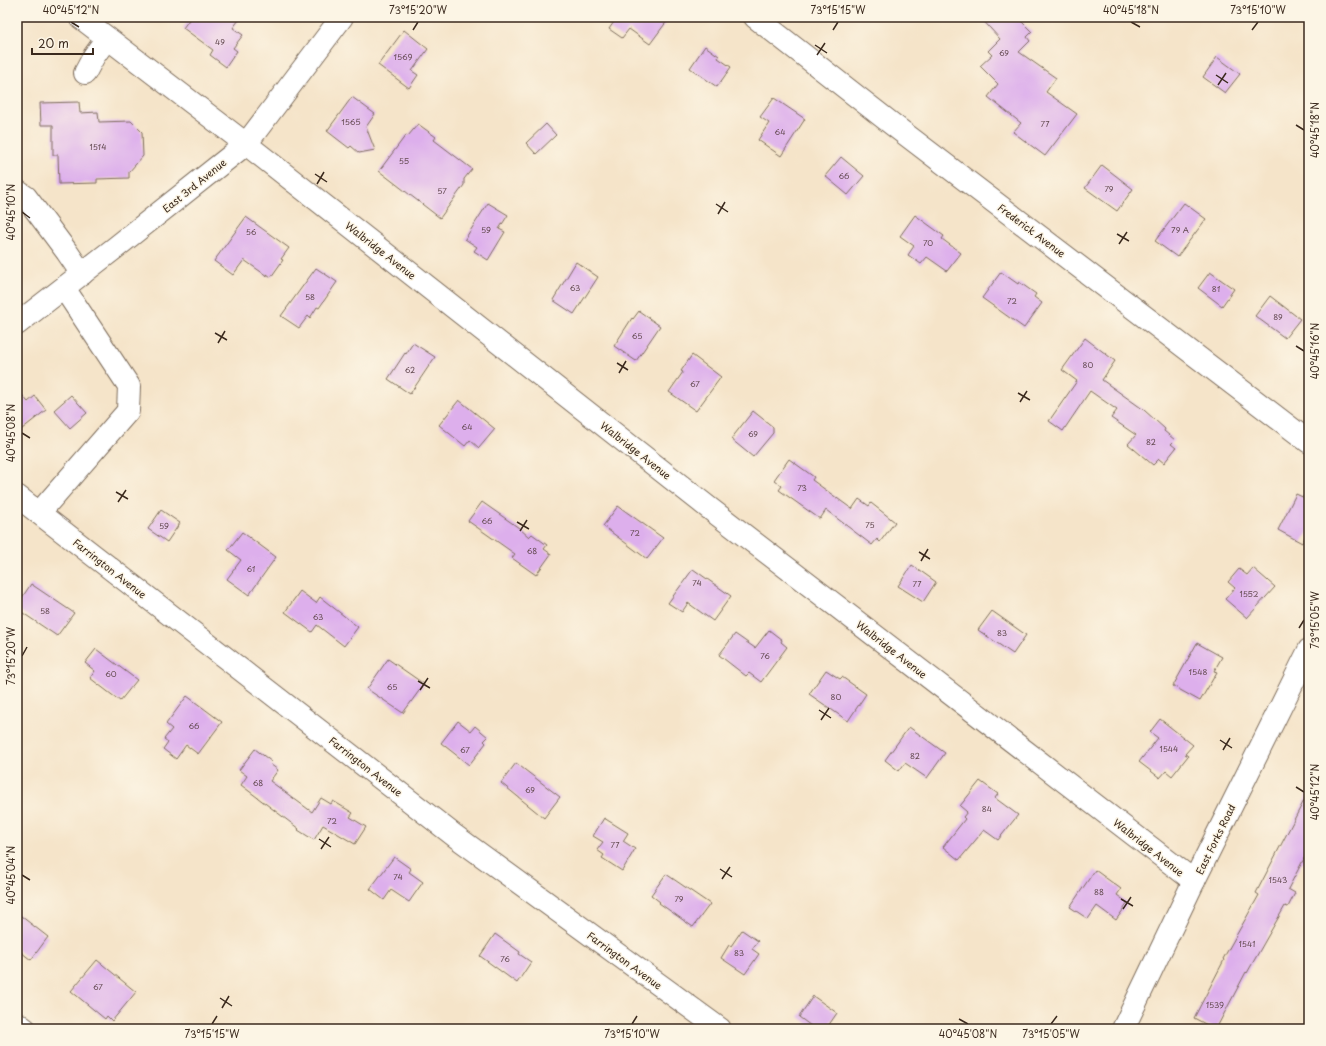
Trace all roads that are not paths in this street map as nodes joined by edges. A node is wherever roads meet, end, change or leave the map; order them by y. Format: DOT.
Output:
graph roads {
  1 [pos="80,17"];
  2 [pos="342,17"];
  3 [pos="755,17"];
  4 [pos="107,38"];
  5 [pos="85,73"];
  6 [pos="246,144"];
  7 [pos="17,191"];
  8 [pos="82,274"];
  9 [pos="64,288"];
  10 [pos="17,324"];
  11 [pos="1309,442"];
  12 [pos="17,496"];
  13 [pos="39,513"];
  14 [pos="1309,650"];
  15 [pos="1194,881"];
  16 [pos="17,1023"];
  17 [pos="24,1029"];
  18 [pos="720,1029"];
  19 [pos="1123,1029"];
  1 -- 4 [label="street, Walbridge Avenue"];
  2 -- 6 [label="street, East 3rd Avenue"];
  3 -- 11 [label="street, Frederick Avenue"];
  4 -- 5 [label="street"];
  4 -- 6 [label="street, Walbridge Avenue"];
  6 -- 8 [label="street, East 3rd Avenue"];
  6 -- 15 [label="street, Walbridge Avenue"];
  7 -- 8 [label="street"];
  8 -- 9 [label="street, East 3rd Avenue"];
  9 -- 10 [label="street, East 3rd Avenue"];
  9 -- 13 [label="street"];
  12 -- 13 [label="street, Farrington Avenue"];
  13 -- 18 [label="street, Farrington Avenue"];
  14 -- 15 [label="street, East Forks Road"];
  15 -- 19 [label="street, East Forks Road"];
  16 -- 17 [label="street"];
}
